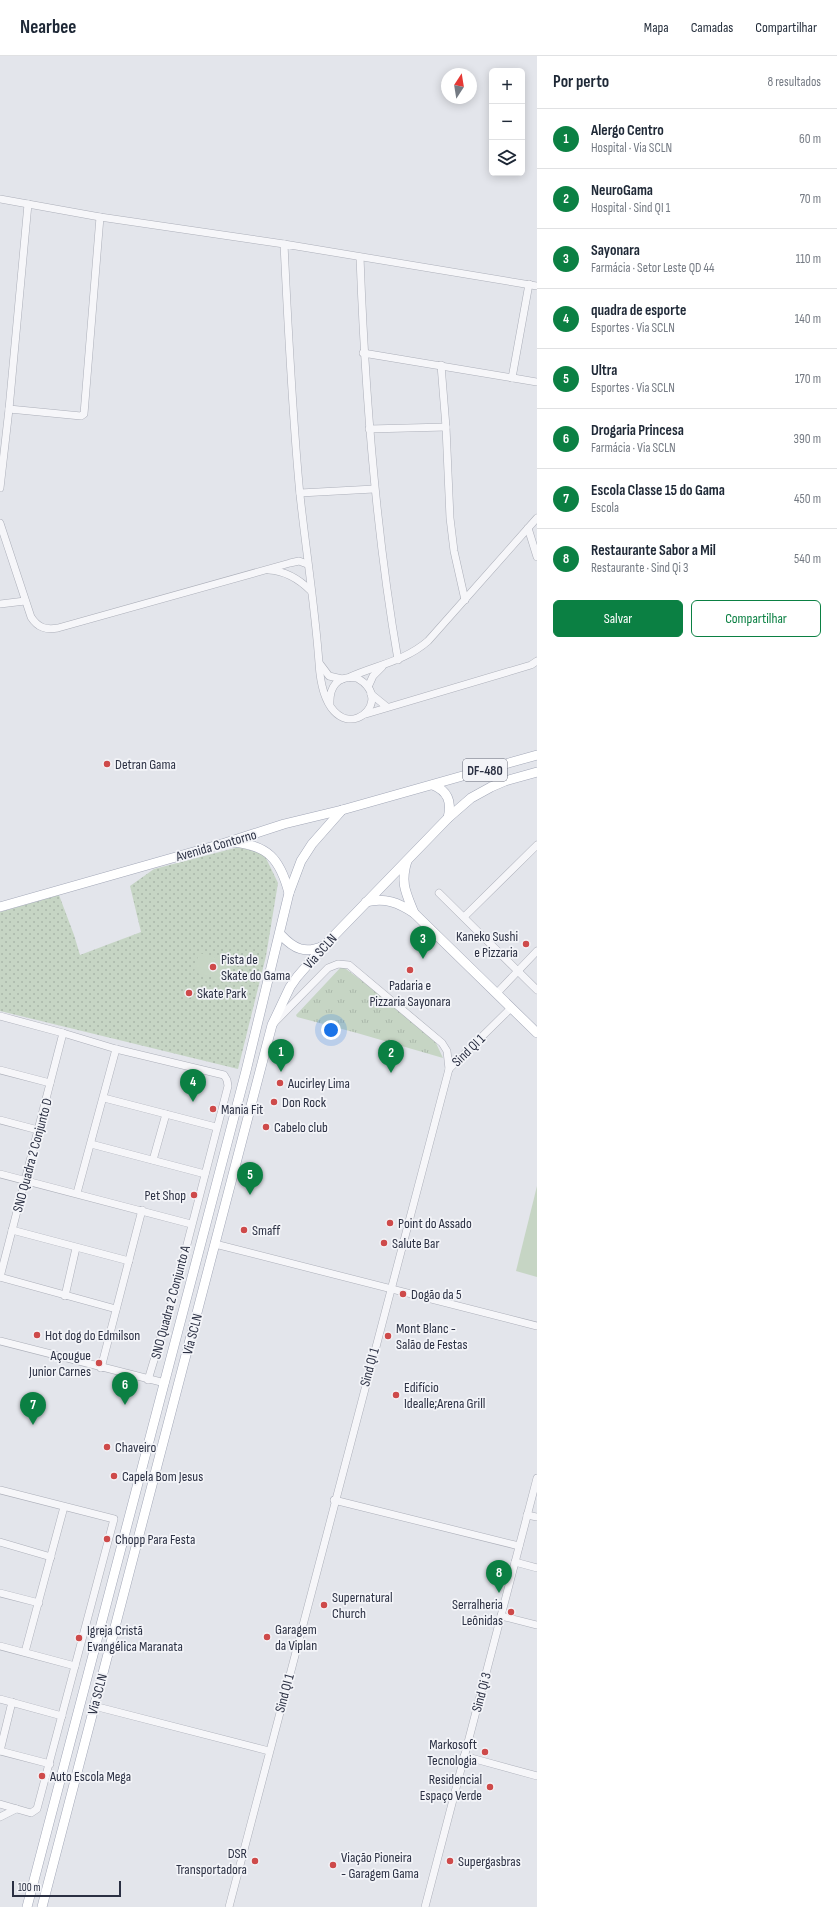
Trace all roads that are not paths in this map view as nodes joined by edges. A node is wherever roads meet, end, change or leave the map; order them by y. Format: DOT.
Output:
graph roads {
  1 [pos="0,199"];
  2 [pos="28,204"];
  3 [pos="100,217"];
  4 [pos="284,244"];
  5 [pos="360,256"];
  6 [pos="529,284"];
  7 [pos="537,286"];
  8 [pos="363,352"];
  9 [pos="441,365"];
  10 [pos="512,378"];
  11 [pos="537,382"];
  12 [pos="9,409"];
  13 [pos="446,427"];
  14 [pos="369,429"];
  15 [pos="0,488"];
  16 [pos="374,489"];
  17 [pos="300,493"];
  18 [pos="537,518"];
  19 [pos="0,523"];
  20 [pos="528,528"];
  21 [pos="537,557"];
  22 [pos="308,564"];
  23 [pos="262,570"];
  24 [pos="311,591"];
  25 [pos="465,600"];
  26 [pos="25,601"];
  27 [pos="0,604"];
  28 [pos="319,660"];
  29 [pos="398,660"];
  30 [pos="535,664"];
  31 [pos="385,665"];
  32 [pos="350,677"];
  33 [pos="342,679"];
  34 [pos="370,690"];
  35 [pos="330,705"];
  36 [pos="388,707"];
  37 [pos="365,714"];
  38 [pos="537,755"];
  39 [pos="537,772"];
  40 [pos="433,785"];
  41 [pos="342,810"];
  42 [pos="448,818"];
  43 [pos="228,842"];
  44 [pos="537,845"];
  45 [pos="407,860"];
  46 [pos="290,893"];
  47 [pos="439,893"];
  48 [pos="365,903"];
  49 [pos="0,907"];
  50 [pos="414,913"];
  51 [pos="464,917"];
  52 [pos="281,935"];
  53 [pos="324,946"];
  54 [pos="537,951"];
  55 [pos="518,971"];
  56 [pos="537,990"];
  57 [pos="497,993"];
  58 [pos="511,1008"];
  59 [pos="0,1016"];
  60 [pos="272,1025"];
  61 [pos="63,1032"];
  62 [pos="537,1033"];
  63 [pos="116,1049"];
  64 [pos="251,1050"];
  65 [pos="264,1055"];
  66 [pos="448,1069"];
  67 [pos="0,1070"];
  68 [pos="246,1071"];
  69 [pos="260,1073"];
  70 [pos="50,1083"];
  71 [pos="104,1098"];
  72 [pos="166,1114"];
  73 [pos="0,1120"];
  74 [pos="216,1127"];
  75 [pos="38,1130"];
  76 [pos="91,1144"];
  77 [pos="153,1160"];
  78 [pos="0,1174"];
  79 [pos="205,1174"];
  80 [pos="25,1181"];
  81 [pos="77,1193"];
  82 [pos="142,1210"];
  83 [pos="191,1224"];
  84 [pos="12,1230"];
  85 [pos="215,1244"];
  86 [pos="76,1248"];
  87 [pos="129,1261"];
  88 [pos="0,1277"];
  89 [pos="390,1287"];
  90 [pos="65,1296"];
  91 [pos="116,1309"];
  92 [pos="537,1326"];
  93 [pos="0,1341"];
  94 [pos="101,1368"];
  95 [pos="148,1380"];
  96 [pos="164,1383"];
  97 [pos="141,1471"];
  98 [pos="155,1475"];
  99 [pos="537,1478"];
  100 [pos="137,1487"];
  101 [pos="0,1490"];
  102 [pos="151,1491"];
  103 [pos="334,1500"];
  104 [pos="64,1507"];
  105 [pos="527,1515"];
  106 [pos="537,1517"];
  107 [pos="0,1542"];
  108 [pos="518,1546"];
  109 [pos="51,1556"];
  110 [pos="515,1562"];
  111 [pos="537,1568"];
  112 [pos="0,1593"];
  113 [pos="39,1603"];
  114 [pos="501,1616"];
  115 [pos="537,1625"];
  116 [pos="0,1646"];
  117 [pos="25,1652"];
  118 [pos="75,1666"];
  119 [pos="0,1699"];
  120 [pos="12,1702"];
  121 [pos="94,1706"];
  122 [pos="62,1716"];
  123 [pos="0,1751"];
  124 [pos="269,1751"];
  125 [pos="464,1756"];
  126 [pos="50,1764"];
  127 [pos="537,1776"];
  128 [pos="0,1804"];
  129 [pos="16,1809"];
  130 [pos="0,1817"];
  131 [pos="45,1838"];
  132 [pos="59,1842"];
  133 [pos="39,1861"];
  134 [pos="53,1864"];
  135 [pos="27,1907"];
  136 [pos="42,1907"];
  137 [pos="228,1907"];
  138 [pos="425,1907"];
  1 -- 2 [label="street"];
  2 -- 3 [label="street"];
  2 -- 12 [label="street"];
  3 -- 4 [label="street"];
  3 -- 12 [label="street"];
  4 -- 5 [label="street"];
  4 -- 17 [label="street"];
  5 -- 6 [label="street"];
  5 -- 8 [label="street"];
  6 -- 7 [label="street"];
  6 -- 10 [label="street"];
  8 -- 9 [label="street"];
  8 -- 14 [label="street"];
  9 -- 10 [label="street"];
  9 -- 13 [label="street"];
  10 -- 11 [label="street"];
  12 -- 15 [label="street"];
  13 -- 14 [label="street"];
  13 -- 25 [label="street"];
  14 -- 16 [label="street"];
  16 -- 17 [label="street"];
  16 -- 29 [label="street"];
  17 -- 22 [label="street"];
  18 -- 20 [label="street"];
  19 -- 26 [label="street"];
  20 -- 21 [label="street"];
  20 -- 25 [label="street"];
  22 -- 23 [label="street"];
  22 -- 24 [label="street"];
  23 -- 24 [label="street"];
  23 -- 26 [label="street"];
  24 -- 28 [label="street"];
  25 -- 29 [label="street"];
  26 -- 27 [label="street"];
  28 -- 33 [label="street"];
  28 -- 35 [label="street"];
  29 -- 31 [label="street"];
  30 -- 36 [label="street"];
  31 -- 32 [label="street"];
  31 -- 34 [label="street"];
  32 -- 33 [label="street"];
  32 -- 34 [label="street"];
  33 -- 35 [label="street"];
  34 -- 36 [label="street"];
  34 -- 37 [label="street"];
  35 -- 37 [label="street"];
  36 -- 37 [label="street"];
  38 -- 40 [label="main road, DF-480"];
  39 -- 42 [label="main road, DF-480"];
  40 -- 41 [label="main road, Avenida Contorno"];
  40 -- 42 [label="main road"];
  41 -- 43 [label="main road, Avenida Contorno"];
  41 -- 46 [label="main road, Via SCLN"];
  42 -- 45 [label="main road, Via SCLN"];
  43 -- 46 [label="main road"];
  43 -- 49 [label="main road, Avenida Contorno"];
  44 -- 51 [label="street"];
  45 -- 48 [label="main road, Via SCLN"];
  45 -- 50 [label="main road"];
  46 -- 52 [label="main road, Via SCLN"];
  47 -- 51 [label="street"];
  48 -- 50 [label="main road"];
  48 -- 53 [label="main road, Via SCLN"];
  50 -- 57 [label="main road"];
  51 -- 55 [label="street"];
  52 -- 53 [label="main road"];
  52 -- 64 [label="main road, Via SCLN"];
  53 -- 60 [label="main road, Via SCLN"];
  54 -- 55 [label="street"];
  55 -- 56 [label="street"];
  55 -- 57 [label="street"];
  57 -- 58 [label="main road"];
  58 -- 62 [label="main road"];
  58 -- 66 [label="street, Sind QI 1"];
  59 -- 61 [label="street"];
  60 -- 65 [label="main road, Via SCLN"];
  60 -- 66 [label="street"];
  61 -- 63 [label="street"];
  61 -- 70 [label="street, SNO Quadra 2 Conjunto D"];
  63 -- 71 [label="street"];
  63 -- 74 [label="street, SNO Quadra 2 Conjunto A"];
  64 -- 65 [label="main road"];
  64 -- 68 [label="main road, Via SCLN"];
  65 -- 69 [label="main road, Via SCLN"];
  66 -- 89 [label="street, Sind QI 1"];
  67 -- 70 [label="street"];
  68 -- 69 [label="main road"];
  68 -- 96 [label="main road, Via SCLN"];
  69 -- 85 [label="main road, Via SCLN"];
  70 -- 75 [label="street, SNO Quadra 2 Conjunto D"];
  71 -- 72 [label="street"];
  71 -- 76 [label="street"];
  72 -- 74 [label="street"];
  72 -- 77 [label="street"];
  73 -- 75 [label="street"];
  74 -- 79 [label="street, SNO Quadra 2 Conjunto A"];
  75 -- 80 [label="street, SNO Quadra 2 Conjunto D"];
  76 -- 77 [label="street"];
  76 -- 81 [label="street"];
  77 -- 79 [label="street"];
  78 -- 80 [label="street"];
  79 -- 83 [label="street, SNO Quadra 2 Conjunto A"];
  80 -- 81 [label="street"];
  80 -- 84 [label="street, SNO Quadra 2 Conjunto D"];
  81 -- 82 [label="street"];
  82 -- 83 [label="street"];
  82 -- 87 [label="street"];
  83 -- 95 [label="street, SNO Quadra 2 Conjunto A"];
  84 -- 86 [label="street"];
  84 -- 88 [label="street, SNO Quadra 2 Conjunto D"];
  85 -- 89 [label="street"];
  85 -- 98 [label="main road, Via SCLN"];
  86 -- 87 [label="street"];
  86 -- 90 [label="street"];
  87 -- 91 [label="street"];
  88 -- 90 [label="street"];
  89 -- 92 [label="street"];
  89 -- 103 [label="street, Sind QI 1"];
  90 -- 91 [label="street"];
  91 -- 94 [label="street"];
  93 -- 94 [label="street"];
  94 -- 95 [label="street"];
  95 -- 96 [label="street"];
  96 -- 97 [label="main road, Via SCLN"];
  97 -- 98 [label="main road"];
  97 -- 100 [label="main road, Via SCLN"];
  98 -- 102 [label="main road, Via SCLN"];
  99 -- 105 [label="street, Sind Qi 3"];
  100 -- 102 [label="main road"];
  100 -- 131 [label="main road, Via SCLN"];
  101 -- 104 [label="street"];
  102 -- 121 [label="main road, Via SCLN"];
  103 -- 108 [label="street"];
  103 -- 124 [label="street, Sind QI 1"];
  104 -- 109 [label="street"];
  104 -- 118 [label="street"];
  105 -- 106 [label="street"];
  105 -- 108 [label="street, Sind Qi 3"];
  107 -- 109 [label="street"];
  108 -- 110 [label="street, Sind Qi 3"];
  109 -- 113 [label="street"];
  110 -- 111 [label="street"];
  110 -- 114 [label="street, Sind Qi 3"];
  112 -- 113 [label="street"];
  113 -- 117 [label="street"];
  114 -- 115 [label="street"];
  114 -- 125 [label="street, Sind Qi 3"];
  116 -- 117 [label="street"];
  117 -- 118 [label="street"];
  118 -- 122 [label="street"];
  119 -- 120 [label="street"];
  120 -- 122 [label="street"];
  120 -- 123 [label="street"];
  121 -- 124 [label="street"];
  121 -- 132 [label="main road, Via SCLN"];
  122 -- 126 [label="street"];
  123 -- 126 [label="street"];
  124 -- 137 [label="street, Sind QI 1"];
  125 -- 127 [label="street"];
  125 -- 138 [label="street, Sind Qi 3"];
  126 -- 129 [label="street"];
  128 -- 129 [label="street"];
  129 -- 130 [label="street"];
  131 -- 132 [label="main road"];
  131 -- 133 [label="main road, Via SCLN"];
  132 -- 134 [label="main road, Via SCLN"];
  133 -- 134 [label="main road"];
  133 -- 135 [label="main road, Via SCLN"];
  134 -- 136 [label="main road, Via SCLN"];
}
